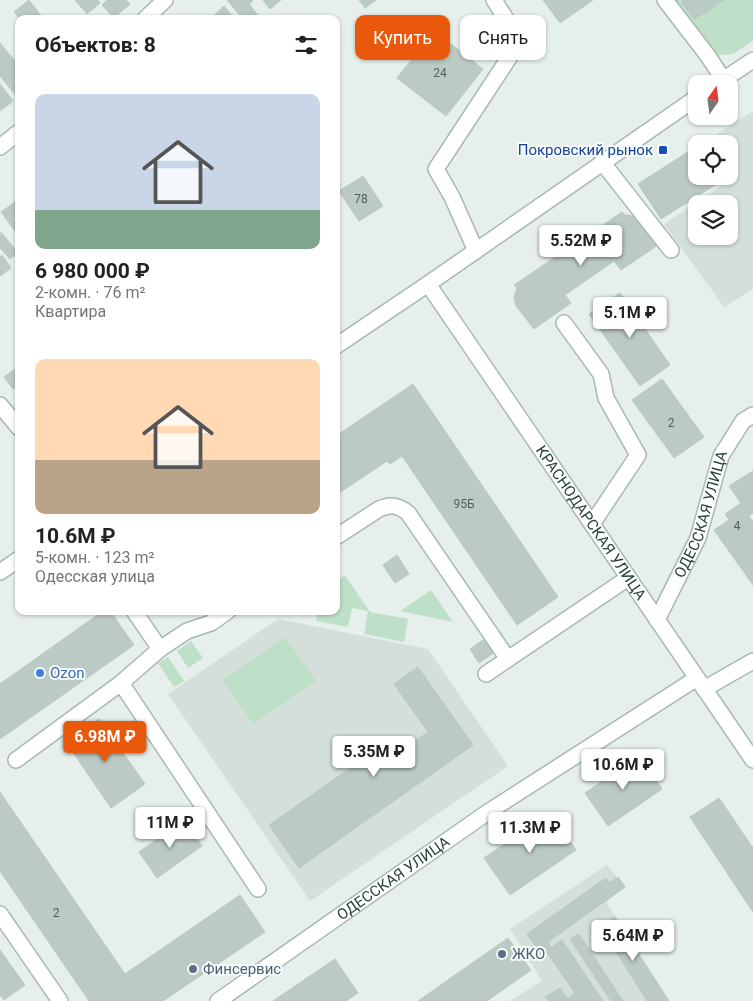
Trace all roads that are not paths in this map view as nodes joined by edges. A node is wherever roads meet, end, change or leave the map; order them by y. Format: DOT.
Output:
graph roads {
  1 [pos="164,0"];
  2 [pos="494,0"];
  3 [pos="665,0"];
  4 [pos="149,15"];
  5 [pos="753,60"];
  6 [pos="717,75"];
  7 [pos="730,75"];
  8 [pos="688,103"];
  9 [pos="15,135"];
  10 [pos="0,147"];
  11 [pos="602,162"];
  12 [pos="671,250"];
  13 [pos="476,251"];
  14 [pos="428,284"];
  15 [pos="564,323"];
  16 [pos="340,343"];
  17 [pos="0,405"];
  18 [pos="753,415"];
  19 [pos="15,423"];
  20 [pos="592,524"];
  21 [pos="340,534"];
  22 [pos="15,562"];
  23 [pos="0,572"];
  24 [pos="628,578"];
  25 [pos="137,615"];
  26 [pos="222,615"];
  27 [pos="657,620"];
  28 [pos="160,649"];
  29 [pos="508,659"];
  30 [pos="753,661"];
  31 [pos="486,674"];
  32 [pos="121,683"];
  33 [pos="701,683"];
  34 [pos="16,760"];
  35 [pos="753,760"];
  36 [pos="258,889"];
  37 [pos="0,914"];
  38 [pos="60,1001"];
  39 [pos="218,1001"];
  1 -- 4 [label="street"];
  2 -- 13 [label="street"];
  3 -- 6 [label="street"];
  5 -- 7 [label="street"];
  8 -- 11 [label="street"];
  9 -- 10 [label="street"];
  11 -- 12 [label="street"];
  11 -- 13 [label="street"];
  13 -- 14 [label="street"];
  14 -- 16 [label="street"];
  14 -- 20 [label="street, КРАСНОДАРСКАЯ УЛИЦА"];
  15 -- 20 [label="street"];
  17 -- 19 [label="street"];
  18 -- 27 [label="street, ОДЕССКАЯ УЛИЦА"];
  20 -- 24 [label="street, КРАСНОДАРСКАЯ УЛИЦА"];
  21 -- 29 [label="street"];
  22 -- 23 [label="street"];
  24 -- 27 [label="street, КРАСНОДАРСКАЯ УЛИЦА"];
  24 -- 29 [label="street"];
  25 -- 28 [label="street"];
  26 -- 28 [label="street"];
  27 -- 33 [label="street, КРАСНОДАРСКАЯ УЛИЦА"];
  28 -- 32 [label="street"];
  29 -- 31 [label="street"];
  30 -- 33 [label="street, ОДЕССКАЯ УЛИЦА"];
  32 -- 34 [label="street"];
  32 -- 36 [label="street"];
  33 -- 35 [label="street, КРАСНОДАРСКАЯ УЛИЦА"];
  33 -- 39 [label="street, ОДЕССКАЯ УЛИЦА"];
  37 -- 38 [label="street"];
}
